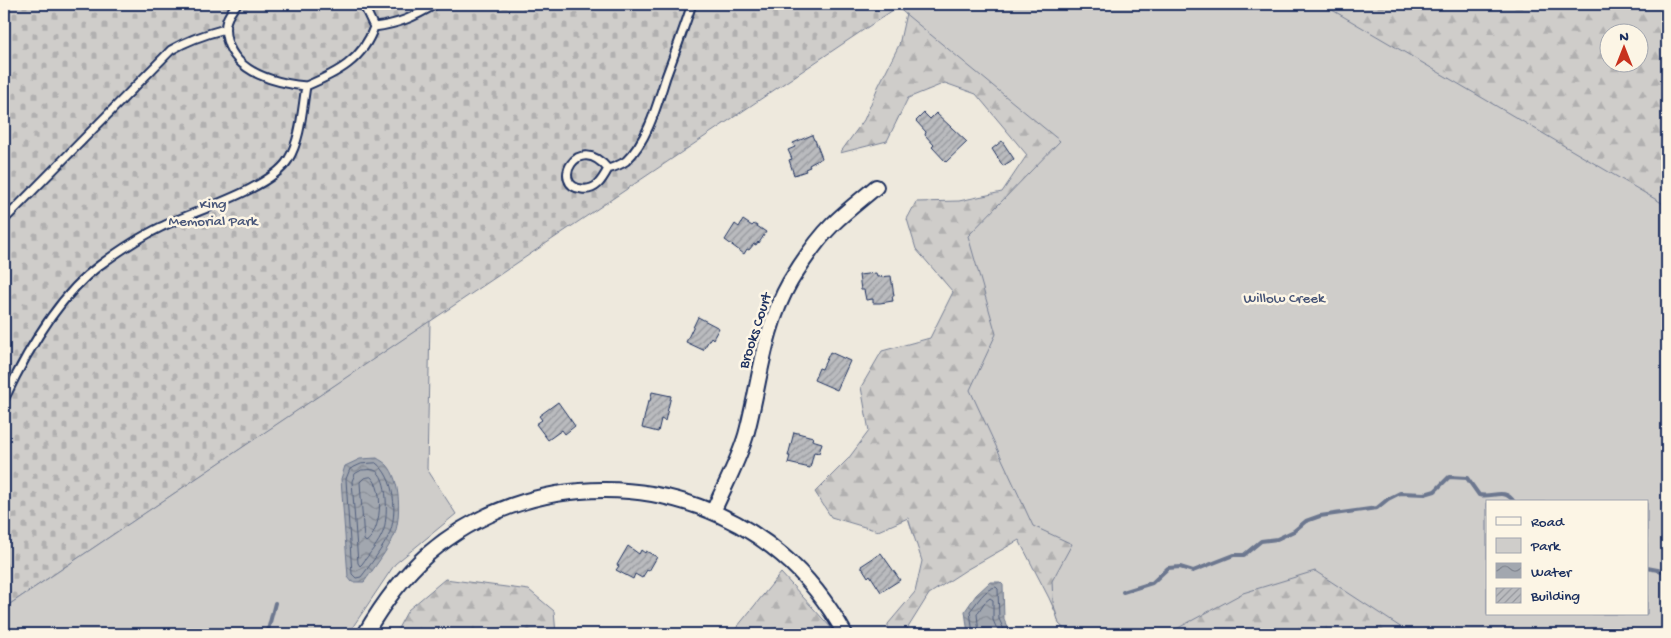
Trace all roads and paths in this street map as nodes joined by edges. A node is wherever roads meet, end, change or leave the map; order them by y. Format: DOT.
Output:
graph roads {
  1 [pos="237,4"];
  2 [pos="361,4"];
  3 [pos="436,4"];
  4 [pos="692,4"];
  5 [pos="374,27"];
  6 [pos="225,29"];
  7 [pos="306,86"];
  8 [pos="608,169"];
  9 [pos="876,187"];
  10 [pos="4,220"];
  11 [pos="4,400"];
  12 [pos="713,512"];
  13 [pos="365,634"];
  14 [pos="846,634"];
  1 -- 6 [label="lane"];
  2 -- 5 [label="lane"];
  3 -- 5 [label="lane"];
  4 -- 8 [label="lane"];
  5 -- 7 [label="lane"];
  6 -- 7 [label="lane"];
  6 -- 10 [label="lane"];
  7 -- 11 [label="lane"];
  8 -- 8 [label="lane"];
  9 -- 12 [label="street, Brooks Court"];
  12 -- 13 [label="street"];
  12 -- 14 [label="street"];
}
